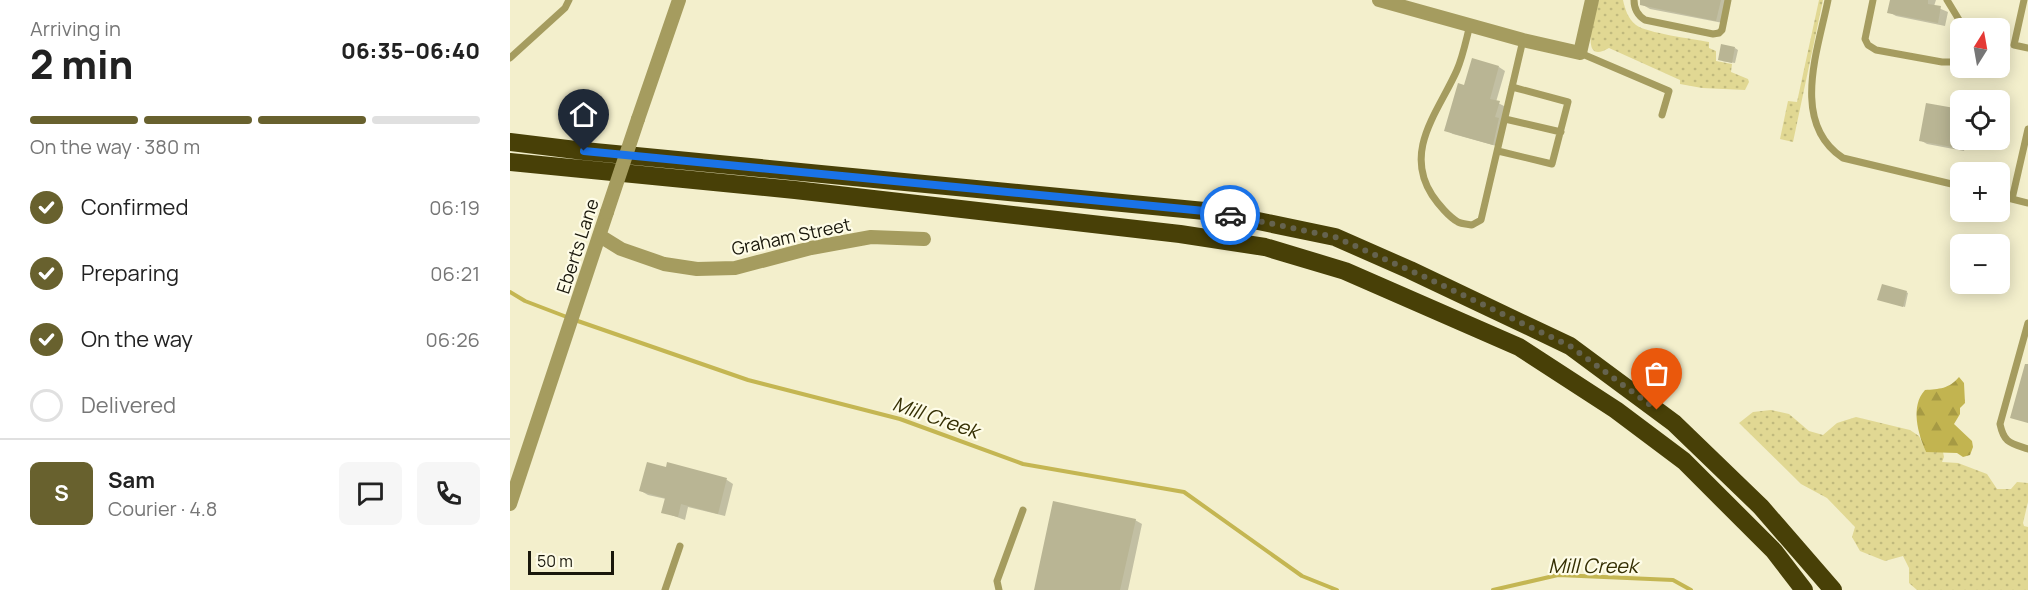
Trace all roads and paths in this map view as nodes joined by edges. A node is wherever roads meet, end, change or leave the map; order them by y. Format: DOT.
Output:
graph roads {
  1 [pos="569,0"];
  2 [pos="1379,0"];
  3 [pos="1592,0"];
  4 [pos="1634,0"];
  5 [pos="1728,0"];
  6 [pos="1828,0"];
  7 [pos="1874,0"];
  8 [pos="1947,0"];
  9 [pos="2024,0"];
  10 [pos="680,3"];
  11 [pos="1958,18"];
  12 [pos="1470,25"];
  13 [pos="1523,40"];
  14 [pos="2028,48"];
  15 [pos="1580,53"];
  16 [pos="510,58"];
  17 [pos="1950,62"];
  18 [pos="1512,87"];
  19 [pos="1662,115"];
  20 [pos="1505,119"];
  21 [pos="2028,129"];
  22 [pos="1560,132"];
  23 [pos="510,142"];
  24 [pos="1498,151"];
  25 [pos="510,162"];
  26 [pos="1950,184"];
  27 [pos="2012,199"];
  28 [pos="2028,203"];
  29 [pos="600,236"];
  30 [pos="924,239"];
  31 [pos="2028,323"];
  32 [pos="2028,449"];
  33 [pos="510,504"];
  34 [pos="1023,510"];
  35 [pos="680,546"];
  36 [pos="665,590"];
  37 [pos="999,590"];
  38 [pos="1804,590"];
  39 [pos="1833,590"];
  1 -- 16 [label="lane"];
  2 -- 12 [label="street"];
  3 -- 15 [label="street"];
  4 -- 5 [label="lane"];
  6 -- 26 [label="lane"];
  7 -- 17 [label="lane"];
  8 -- 11 [label="lane"];
  9 -- 14 [label="lane"];
  10 -- 29 [label="street, Eberts Lane, bridge"];
  12 -- 13 [label="street"];
  12 -- 24 [label="lane"];
  13 -- 15 [label="street"];
  13 -- 18 [label="lane"];
  15 -- 19 [label="lane"];
  18 -- 20 [label="lane"];
  18 -- 22 [label="lane"];
  20 -- 22 [label="lane"];
  20 -- 24 [label="lane"];
  21 -- 27 [label="lane"];
  22 -- 24 [label="lane"];
  23 -- 39 [label="highway"];
  25 -- 38 [label="highway"];
  27 -- 28 [label="lane"];
  29 -- 30 [label="street, Graham Street"];
  29 -- 33 [label="street, Eberts Lane"];
  31 -- 32 [label="lane"];
  34 -- 37 [label="lane"];
  35 -- 36 [label="lane"];
}
